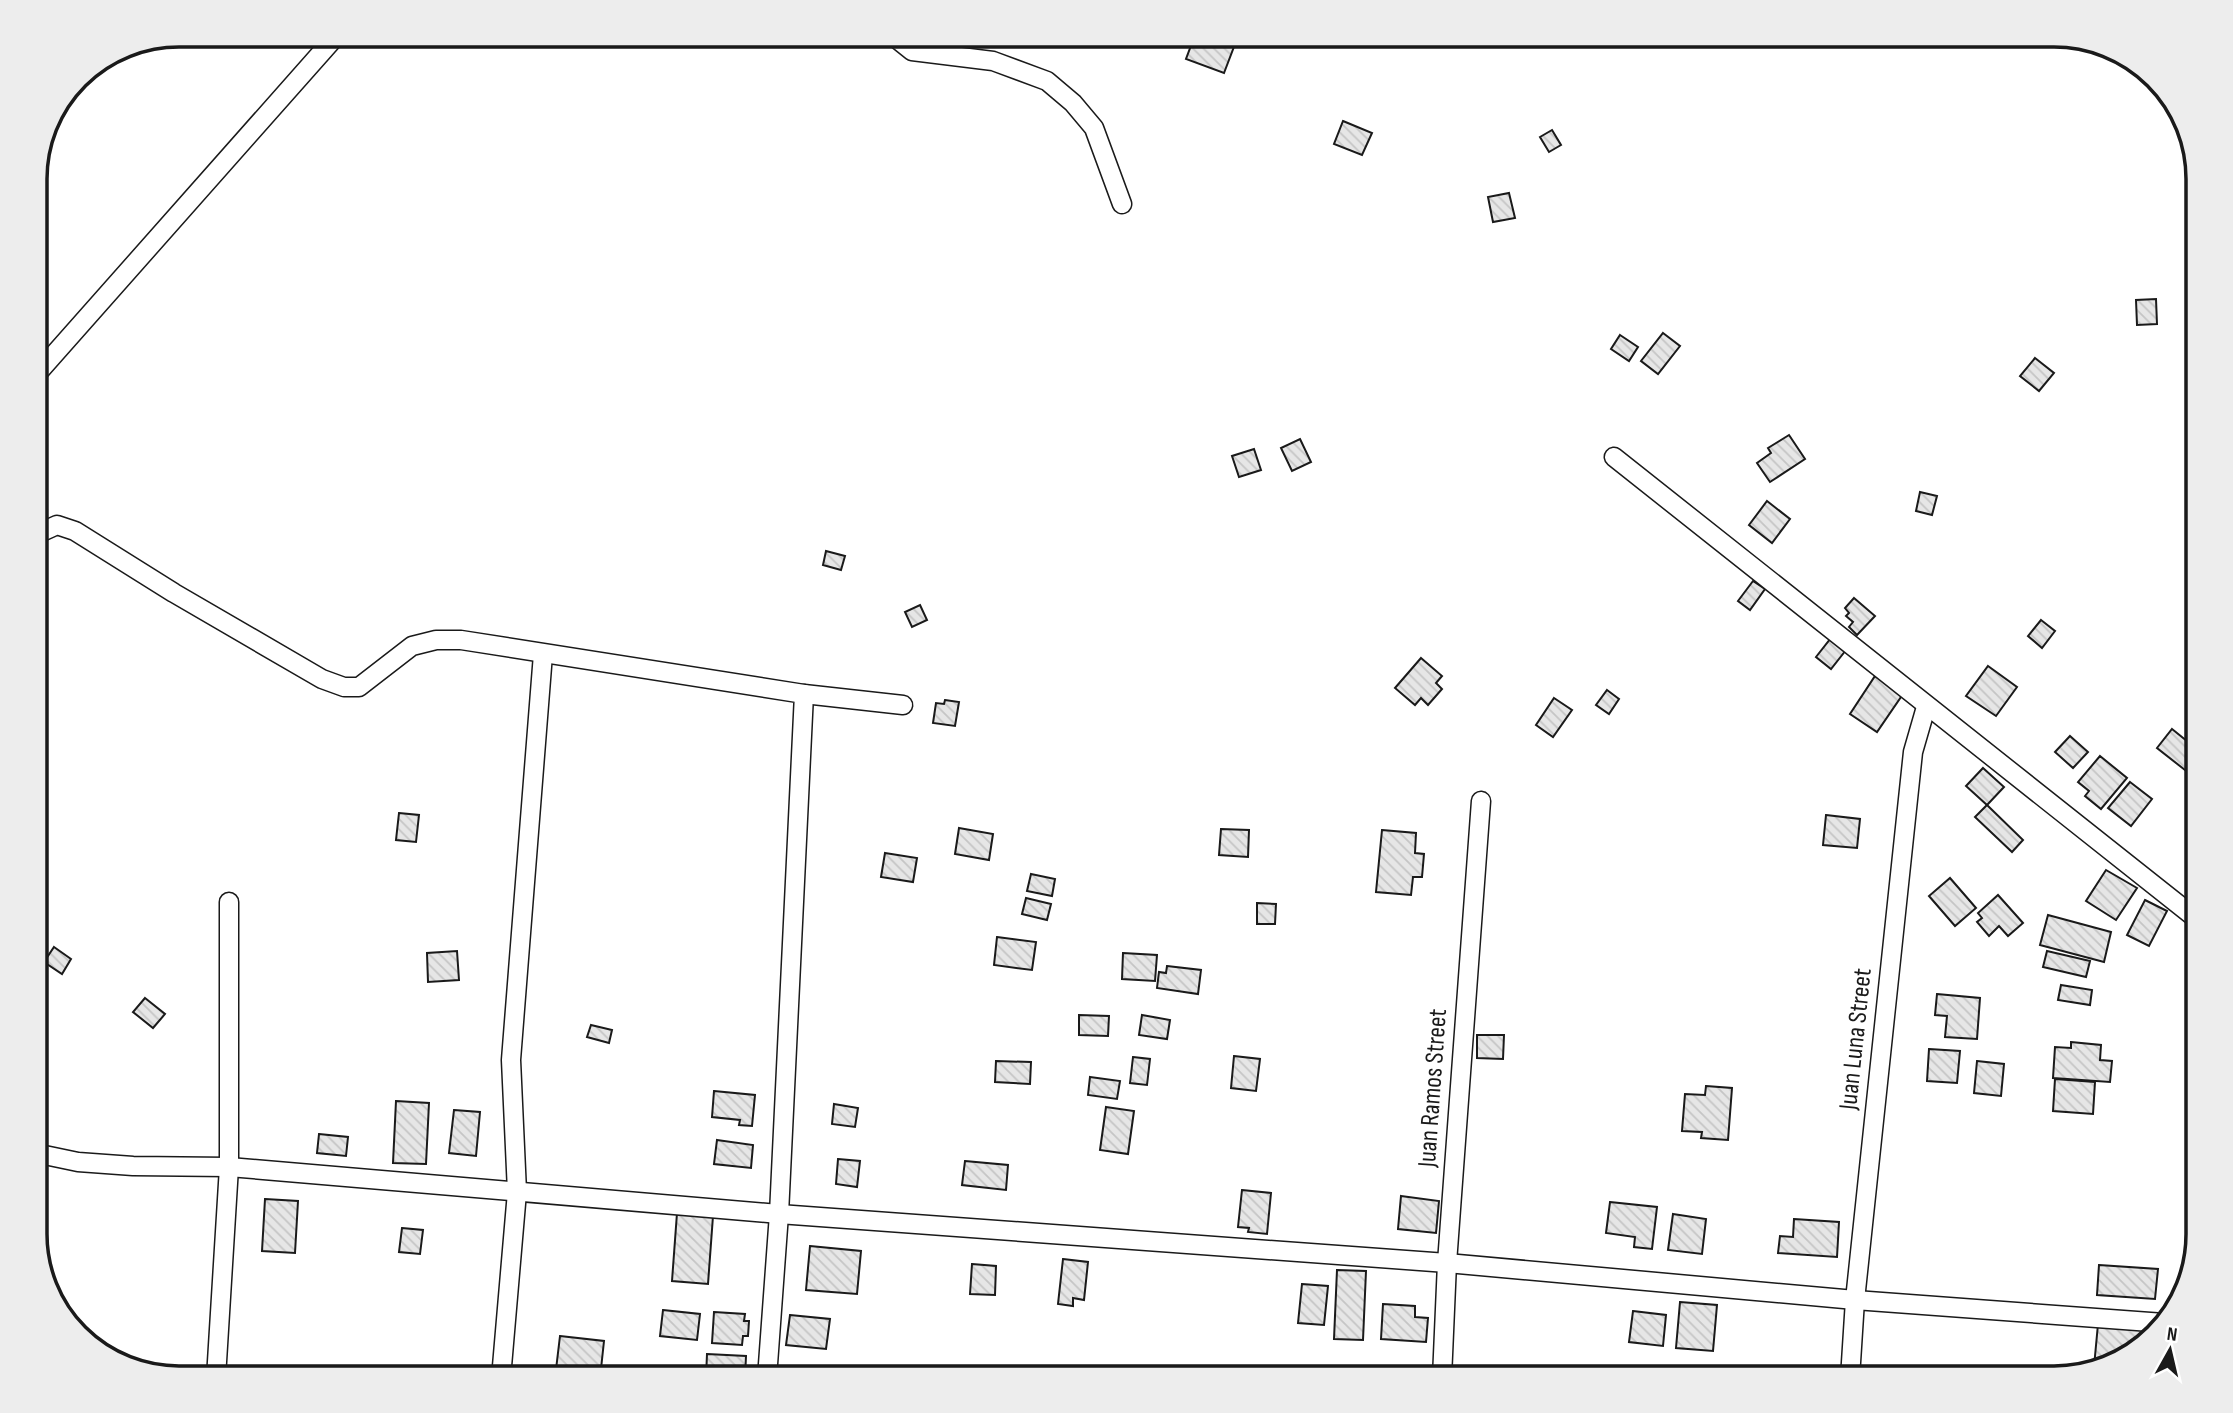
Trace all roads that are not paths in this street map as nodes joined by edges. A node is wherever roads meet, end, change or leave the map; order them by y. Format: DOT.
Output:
graph roads {
  1 [pos="326,48"];
  2 [pos="908,48"];
  3 [pos="1122,204"];
  4 [pos="48,361"];
  5 [pos="1614,457"];
  6 [pos="48,529"];
  7 [pos="542,654"];
  8 [pos="804,694"];
  9 [pos="903,705"];
  10 [pos="1926,707"];
  11 [pos="1481,801"];
  12 [pos="229,901"];
  13 [pos="2186,911"];
  14 [pos="48,1156"];
  15 [pos="229,1167"];
  16 [pos="517,1192"];
  17 [pos="779,1214"];
  18 [pos="1447,1263"];
  19 [pos="1855,1300"];
  20 [pos="2135,1321"];
  21 [pos="217,1366"];
  22 [pos="502,1366"];
  23 [pos="768,1366"];
  24 [pos="1443,1366"];
  25 [pos="1851,1366"];
  1 -- 4 [label="street"];
  2 -- 3 [label="street"];
  5 -- 10 [label="street"];
  6 -- 7 [label="street"];
  7 -- 8 [label="street"];
  7 -- 16 [label="street"];
  8 -- 9 [label="street"];
  8 -- 17 [label="street"];
  10 -- 13 [label="street"];
  10 -- 19 [label="street, Juan Luna Street"];
  11 -- 18 [label="street, Juan Ramos Street"];
  12 -- 15 [label="street"];
  14 -- 15 [label="street"];
  15 -- 16 [label="street"];
  15 -- 21 [label="street"];
  16 -- 17 [label="street"];
  16 -- 22 [label="street"];
  17 -- 18 [label="street"];
  17 -- 23 [label="street"];
  18 -- 19 [label="street"];
  18 -- 24 [label="street, Juan Ramos Street"];
  19 -- 20 [label="street"];
  19 -- 25 [label="street, Juan Luna Street"];
}
